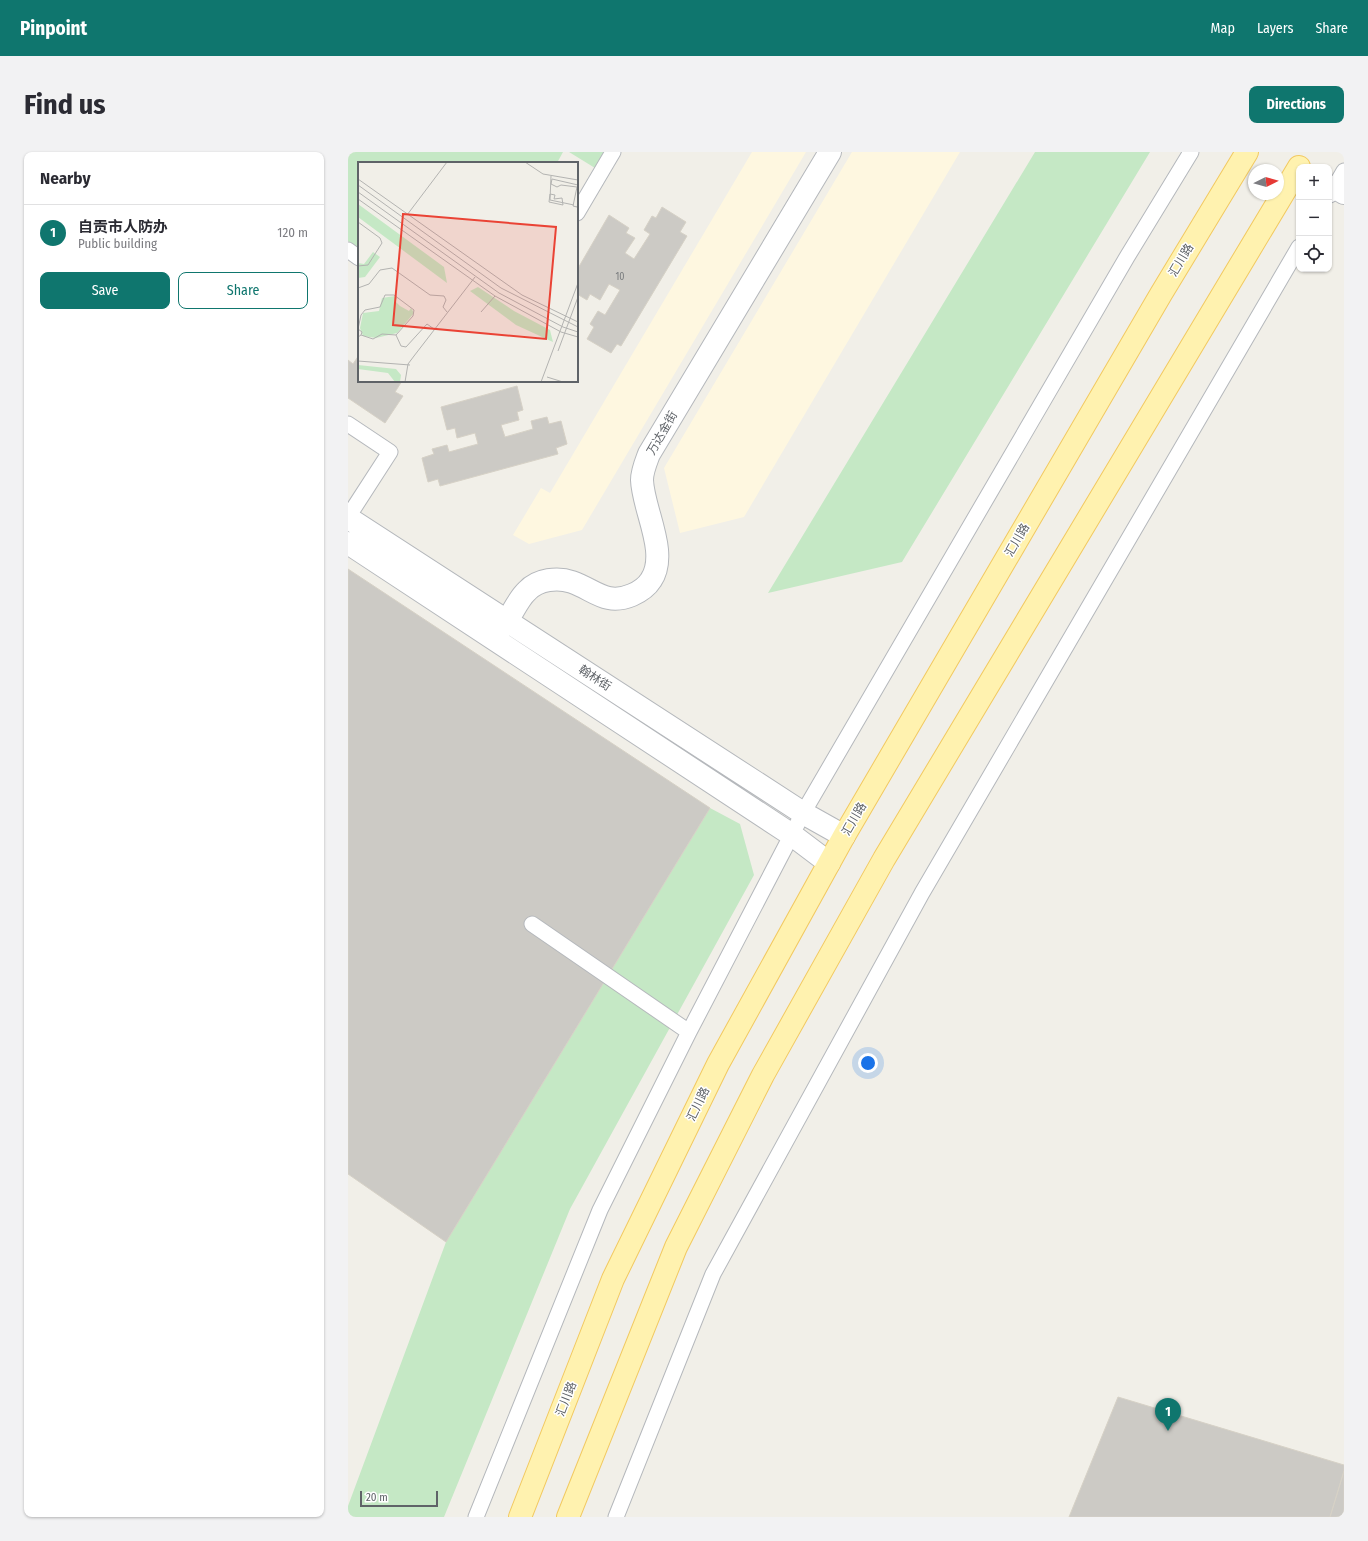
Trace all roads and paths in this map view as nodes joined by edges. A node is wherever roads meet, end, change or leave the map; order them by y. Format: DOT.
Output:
graph roads {
  1 [pos="613,152"];
  2 [pos="830,152"];
  3 [pos="1191,152"];
  4 [pos="1247,152"];
  5 [pos="1308,152"];
  6 [pos="1301,164"];
  7 [pos="1296,172"];
  8 [pos="578,211"];
  9 [pos="348,250"];
  10 [pos="1296,252"];
  11 [pos="358,257"];
  12 [pos="348,424"];
  13 [pos="348,518"];
  14 [pos="348,543"];
  15 [pos="507,621"];
  16 [pos="803,813"];
  17 [pos="792,835"];
  18 [pos="844,836"];
  19 [pos="829,863"];
  20 [pos="532,924"];
  21 [pos="689,1032"];
  22 [pos="476,1517"];
  23 [pos="520,1517"];
  24 [pos="568,1517"];
  25 [pos="616,1517"];
  1 -- 8 [label="lane"];
  2 -- 15 [label="street, 万达金街"];
  3 -- 16 [label="lane"];
  4 -- 18 [label="main road, 汇川路"];
  5 -- 6 [label="main road"];
  7 -- 24 [label="main road"];
  9 -- 11 [label="lane"];
  10 -- 25 [label="lane"];
  12 -- 13 [label="lane"];
  13 -- 15 [label="street, 翰林街"];
  14 -- 17 [label="street, 翰林街"];
  15 -- 16 [label="street, 翰林街"];
  16 -- 17 [label="lane"];
  16 -- 18 [label="street, 翰林街"];
  17 -- 19 [label="street, 翰林街"];
  17 -- 21 [label="lane"];
  18 -- 19 [label="main road, 汇川路"];
  19 -- 23 [label="main road, 汇川路"];
  20 -- 21 [label="lane"];
  21 -- 22 [label="lane"];
}
